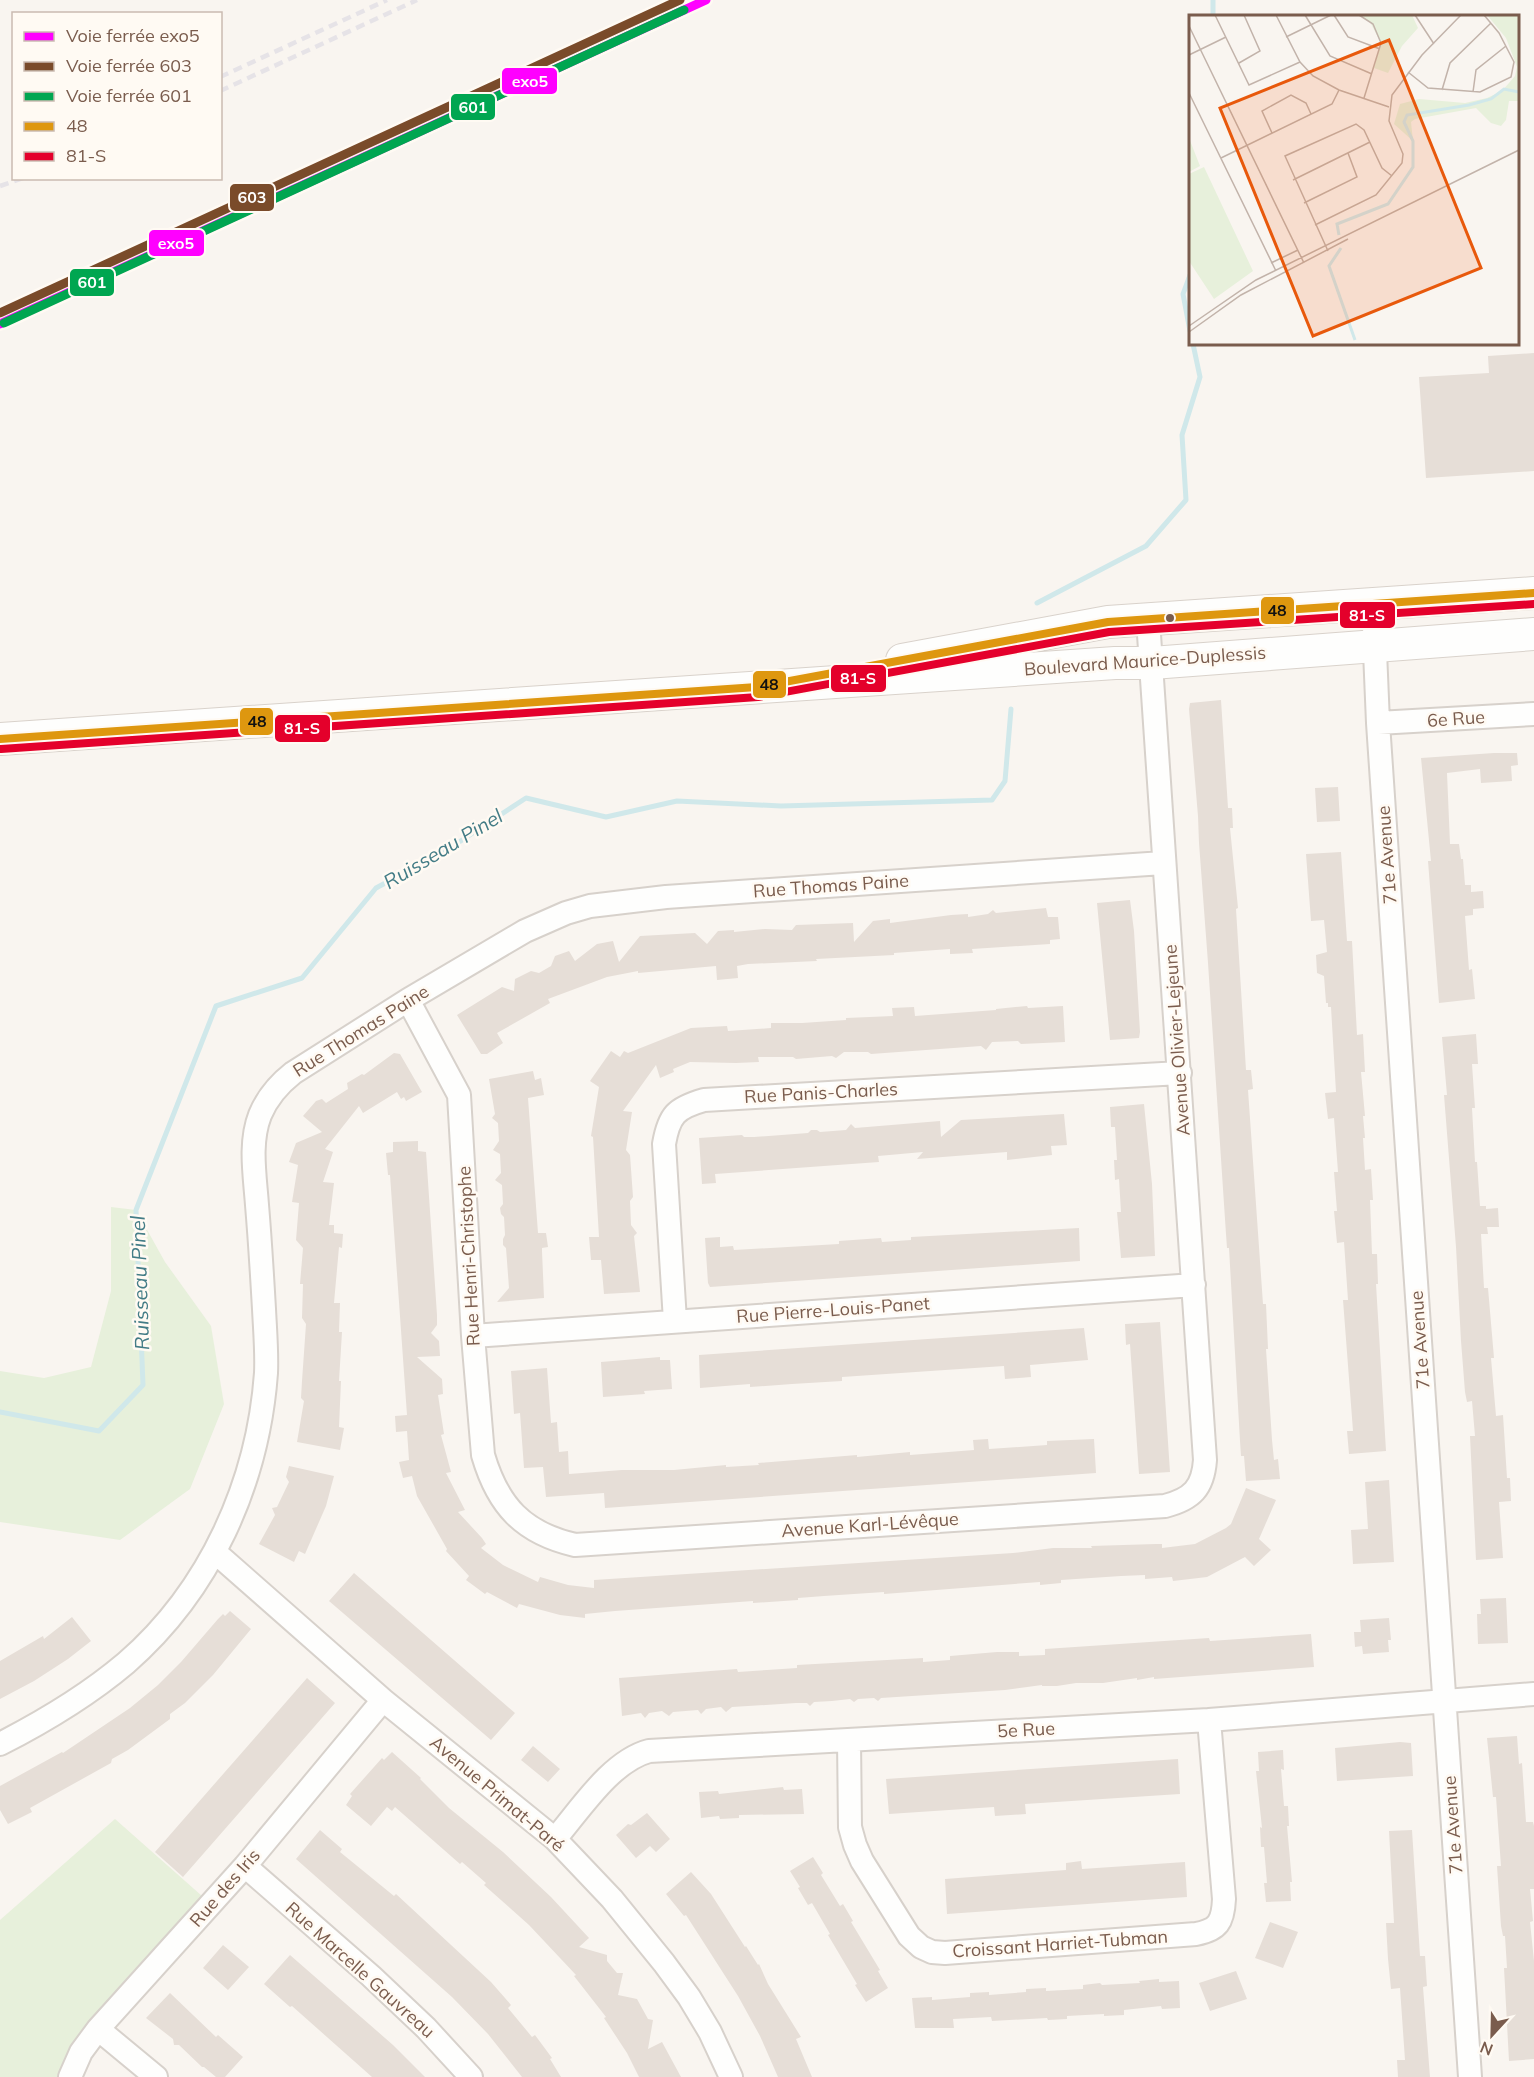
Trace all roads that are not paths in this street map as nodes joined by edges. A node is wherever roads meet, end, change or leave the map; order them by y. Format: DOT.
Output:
graph roads {
  1 [pos="1534,593"];
  2 [pos="1373,603"];
  3 [pos="1148,620"];
  4 [pos="1534,634"];
  5 [pos="1375,645"];
  6 [pos="1152,663"];
  7 [pos="757,687"];
  8 [pos="1534,714"];
  9 [pos="1378,723"];
  10 [pos="0,739"];
  11 [pos="1163,863"];
  12 [pos="408,1000"];
  13 [pos="1180,1073"];
  14 [pos="1194,1285"];
  15 [pos="675,1321"];
  16 [pos="473,1336"];
  17 [pos="1205,1460"];
  18 [pos="516,1516"];
  19 [pos="216,1553"];
  20 [pos="1534,1694"];
  21 [pos="384,1700"];
  22 [pos="1444,1701"];
  23 [pos="1209,1720"];
  24 [pos="849,1740"];
  25 [pos="0,1744"];
  26 [pos="555,1839"];
  27 [pos="245,1866"];
  28 [pos="98,2029"];
  29 [pos="70,2077"];
  30 [pos="156,2077"];
  31 [pos="471,2077"];
  32 [pos="731,2077"];
  33 [pos="1470,2077"];
  1 -- 2 [label="street, Boulevard Maurice-Duplessis"];
  2 -- 3 [label="street, Boulevard Maurice-Duplessis"];
  2 -- 5 [label="street, 71e Avenue"];
  3 -- 6 [label="street, Avenue Olivier-Lejeune"];
  3 -- 7 [label="street, Boulevard Maurice-Duplessis"];
  4 -- 5 [label="street, Boulevard Maurice-Duplessis"];
  5 -- 6 [label="street, Boulevard Maurice-Duplessis"];
  5 -- 9 [label="street, 71e Avenue"];
  6 -- 7 [label="street, Boulevard Maurice-Duplessis"];
  6 -- 11 [label="street, Avenue Olivier-Lejeune"];
  7 -- 10 [label="street, Boulevard Maurice-Duplessis"];
  8 -- 9 [label="street, 6e Rue"];
  9 -- 22 [label="street, 71e Avenue"];
  11 -- 12 [label="street, Rue Thomas Paine"];
  11 -- 13 [label="street, Avenue Olivier-Lejeune"];
  12 -- 16 [label="street, Rue Henri-Christophe"];
  12 -- 19 [label="street, Rue Thomas Paine"];
  13 -- 14 [label="street, Avenue Olivier-Lejeune"];
  13 -- 15 [label="street, Rue Panis-Charles"];
  14 -- 15 [label="street, Rue Pierre-Louis-Panet"];
  14 -- 17 [label="street, Avenue Olivier-Lejeune"];
  15 -- 16 [label="street, Rue Pierre-Louis-Panet"];
  16 -- 18 [label="street, Rue Henri-Christophe"];
  17 -- 18 [label="street, Avenue Karl-Lévêque"];
  19 -- 21 [label="street, Avenue Primat-Paré"];
  19 -- 25 [label="street, Rue Thomas Paine"];
  20 -- 22 [label="street, 5e Rue"];
  21 -- 26 [label="street, Avenue Primat-Paré"];
  21 -- 27 [label="street, Rue des Iris"];
  22 -- 23 [label="street, 5e Rue"];
  22 -- 33 [label="street, 71e Avenue"];
  23 -- 24 [label="street, 5e Rue"];
  23 -- 24 [label="street, Croissant Harriet-Tubman"];
  24 -- 26 [label="street, 5e Rue"];
  26 -- 32 [label="street, Avenue Primat-Paré"];
  27 -- 28 [label="street, Rue des Iris"];
  27 -- 31 [label="street, Rue Marcelle Gauvreau"];
  28 -- 29 [label="street, Rue des Iris"];
  28 -- 30 [label="street"];
}
